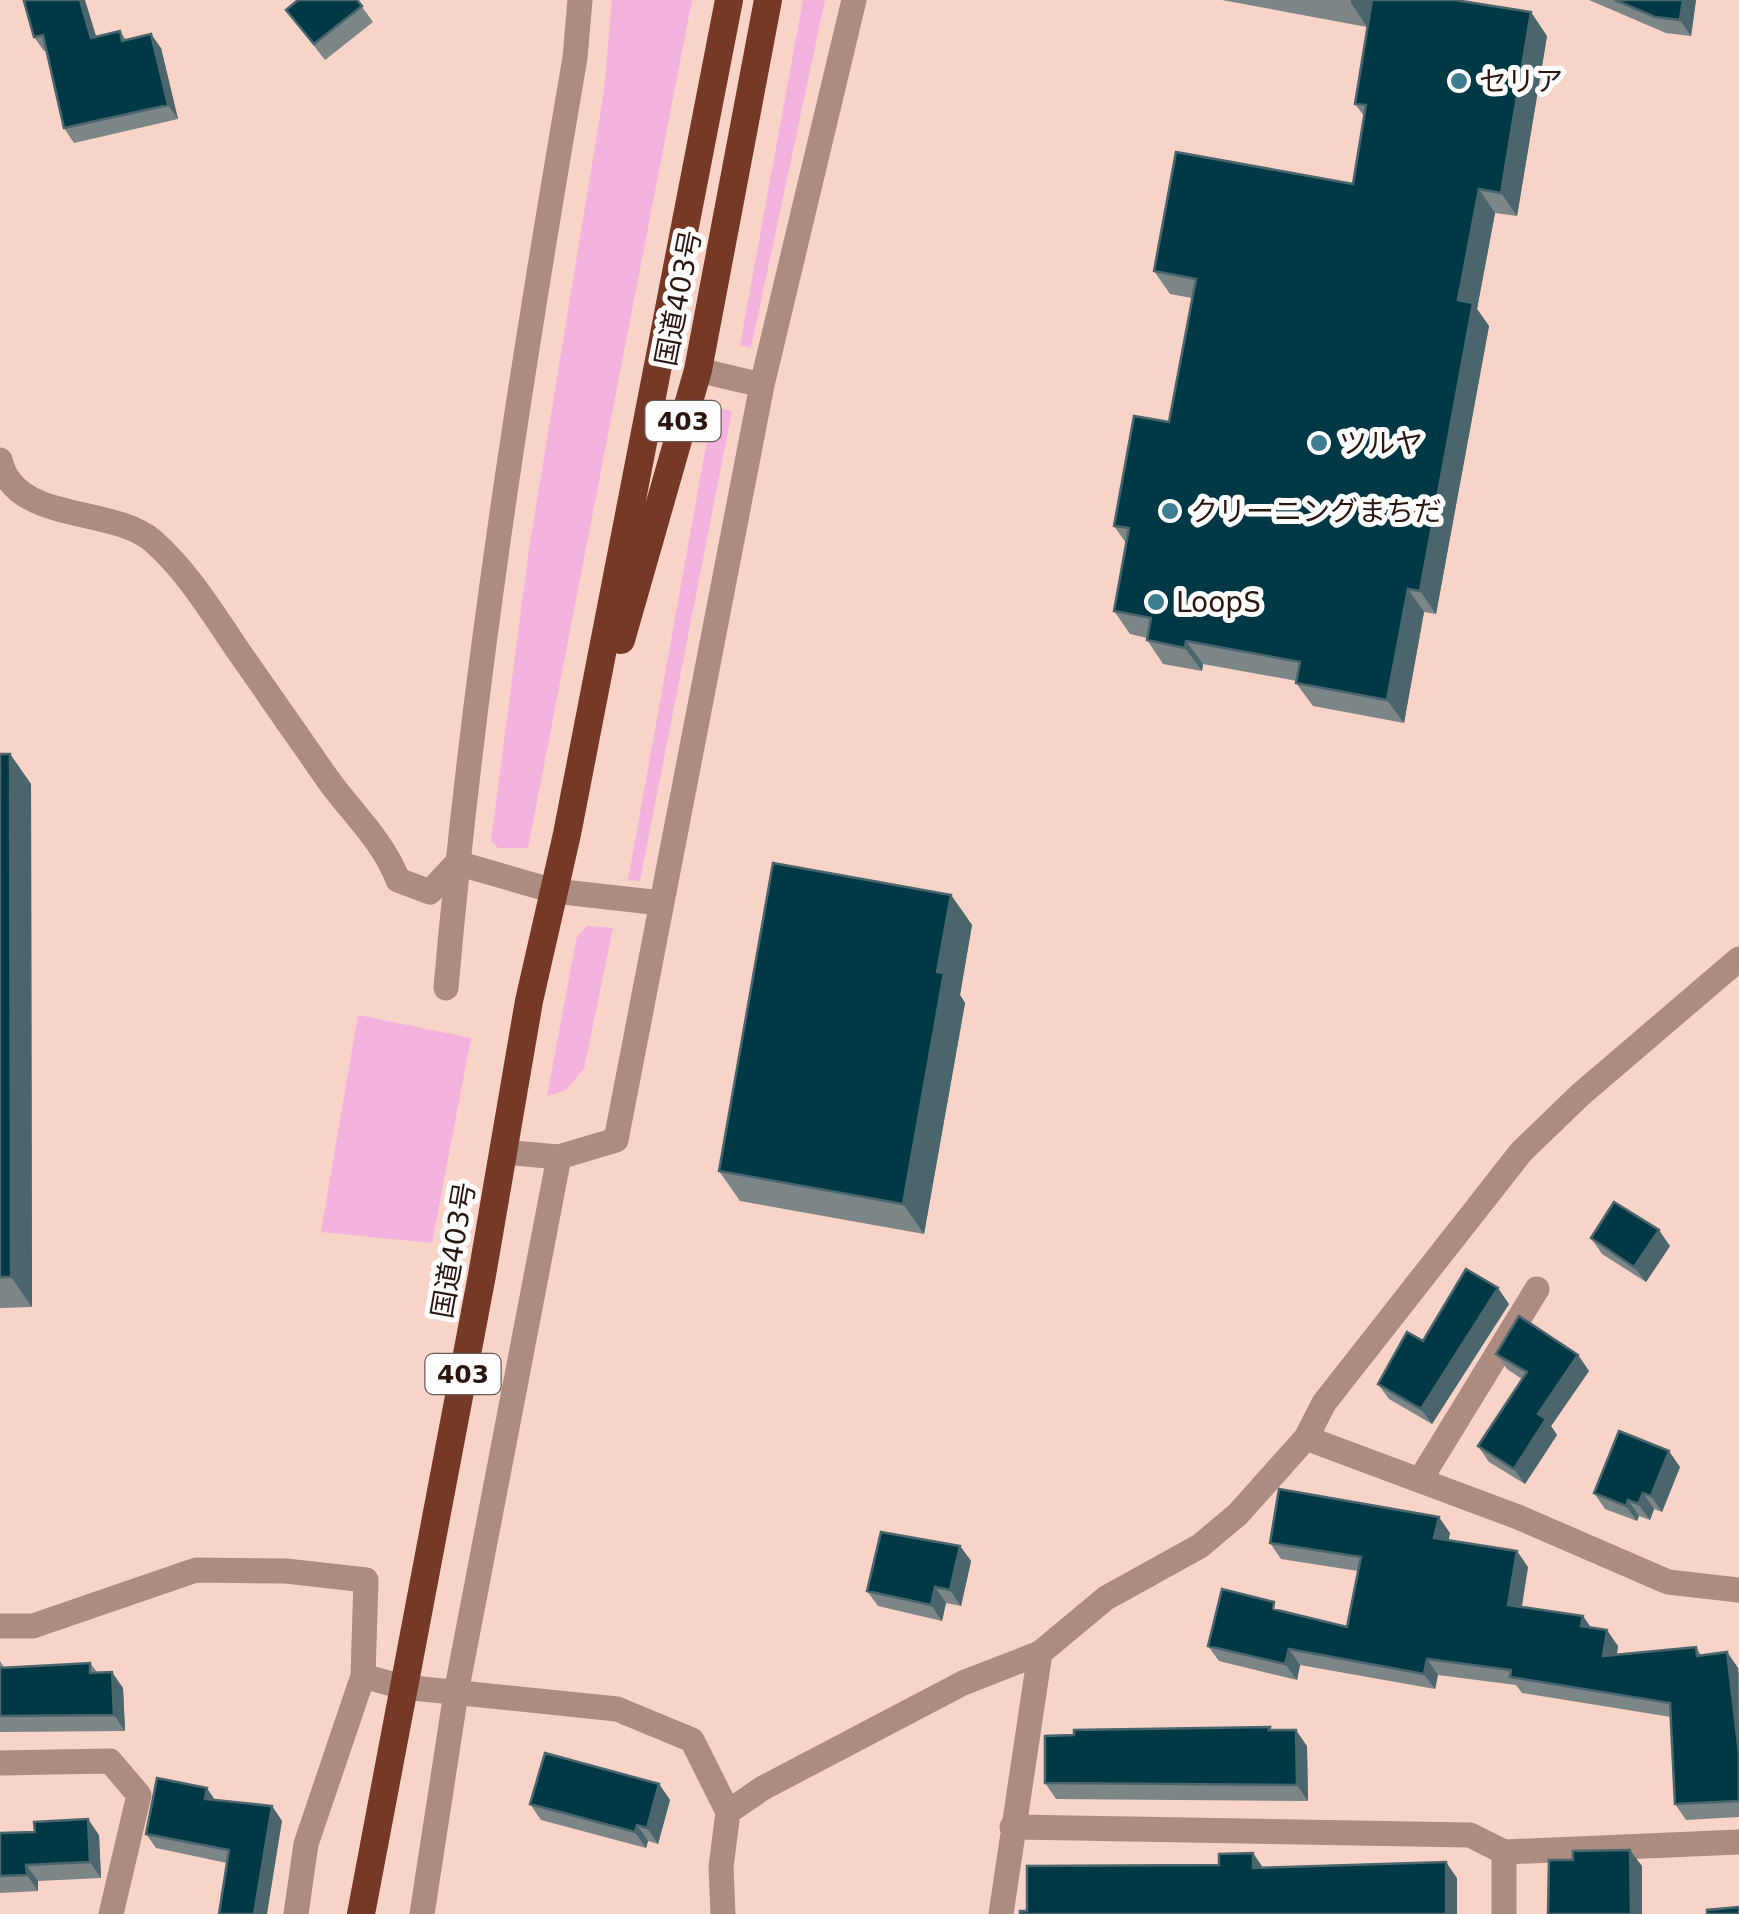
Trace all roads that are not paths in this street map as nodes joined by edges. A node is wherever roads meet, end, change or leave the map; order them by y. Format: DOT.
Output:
graph roads {
  1 [pos="580,0"];
  2 [pos="729,0"];
  3 [pos="768,0"];
  4 [pos="854,0"];
  5 [pos="698,370"];
  6 [pos="762,384"];
  7 [pos="0,460"];
  8 [pos="5,490"];
  9 [pos="567,834"];
  10 [pos="457,864"];
  11 [pos="554,891"];
  12 [pos="661,904"];
  13 [pos="1739,959"];
  14 [pos="446,988"];
  15 [pos="503,1152"];
  16 [pos="559,1157"];
  17 [pos="1537,1289"];
  18 [pos="1306,1438"];
  19 [pos="1420,1480"];
  20 [pos="1739,1590"];
  21 [pos="0,1626"];
  22 [pos="1040,1653"];
  23 [pos="363,1676"];
  24 [pos="403,1687"];
  25 [pos="456,1693"];
  26 [pos="0,1763"];
  27 [pos="728,1812"];
  28 [pos="1012,1827"];
  29 [pos="1739,1842"];
  30 [pos="1504,1852"];
  31 [pos="111,1914"];
  32 [pos="296,1914"];
  33 [pos="360,1914"];
  34 [pos="422,1914"];
  35 [pos="724,1914"];
  36 [pos="1001,1914"];
  37 [pos="1504,1914"];
  1 -- 10 [label="street"];
  2 -- 9 [label="highway, 国道403号 / 403"];
  3 -- 5 [label="highway, 国道403号 / 403"];
  4 -- 6 [label="street"];
  5 -- 6 [label="street"];
  5 -- 9 [label="highway, 国道403号 / 403"];
  6 -- 12 [label="street"];
  7 -- 8 [label="street"];
  8 -- 10 [label="street"];
  9 -- 11 [label="highway, 国道403号 / 403"];
  10 -- 11 [label="street"];
  10 -- 14 [label="street"];
  11 -- 12 [label="street"];
  11 -- 15 [label="highway, 国道403号 / 403"];
  12 -- 16 [label="street"];
  13 -- 18 [label="street"];
  15 -- 16 [label="street"];
  15 -- 24 [label="highway, 国道403号 / 403"];
  16 -- 25 [label="street"];
  17 -- 19 [label="street"];
  18 -- 19 [label="street"];
  18 -- 22 [label="street"];
  19 -- 20 [label="street"];
  21 -- 23 [label="street"];
  22 -- 27 [label="street"];
  22 -- 28 [label="street"];
  23 -- 24 [label="street"];
  23 -- 32 [label="street"];
  24 -- 25 [label="street"];
  24 -- 33 [label="highway, 国道403号 / 403"];
  25 -- 27 [label="street"];
  25 -- 34 [label="street"];
  26 -- 31 [label="street"];
  27 -- 35 [label="street"];
  28 -- 30 [label="street"];
  28 -- 36 [label="street"];
  29 -- 30 [label="street"];
  30 -- 37 [label="street"];
}
